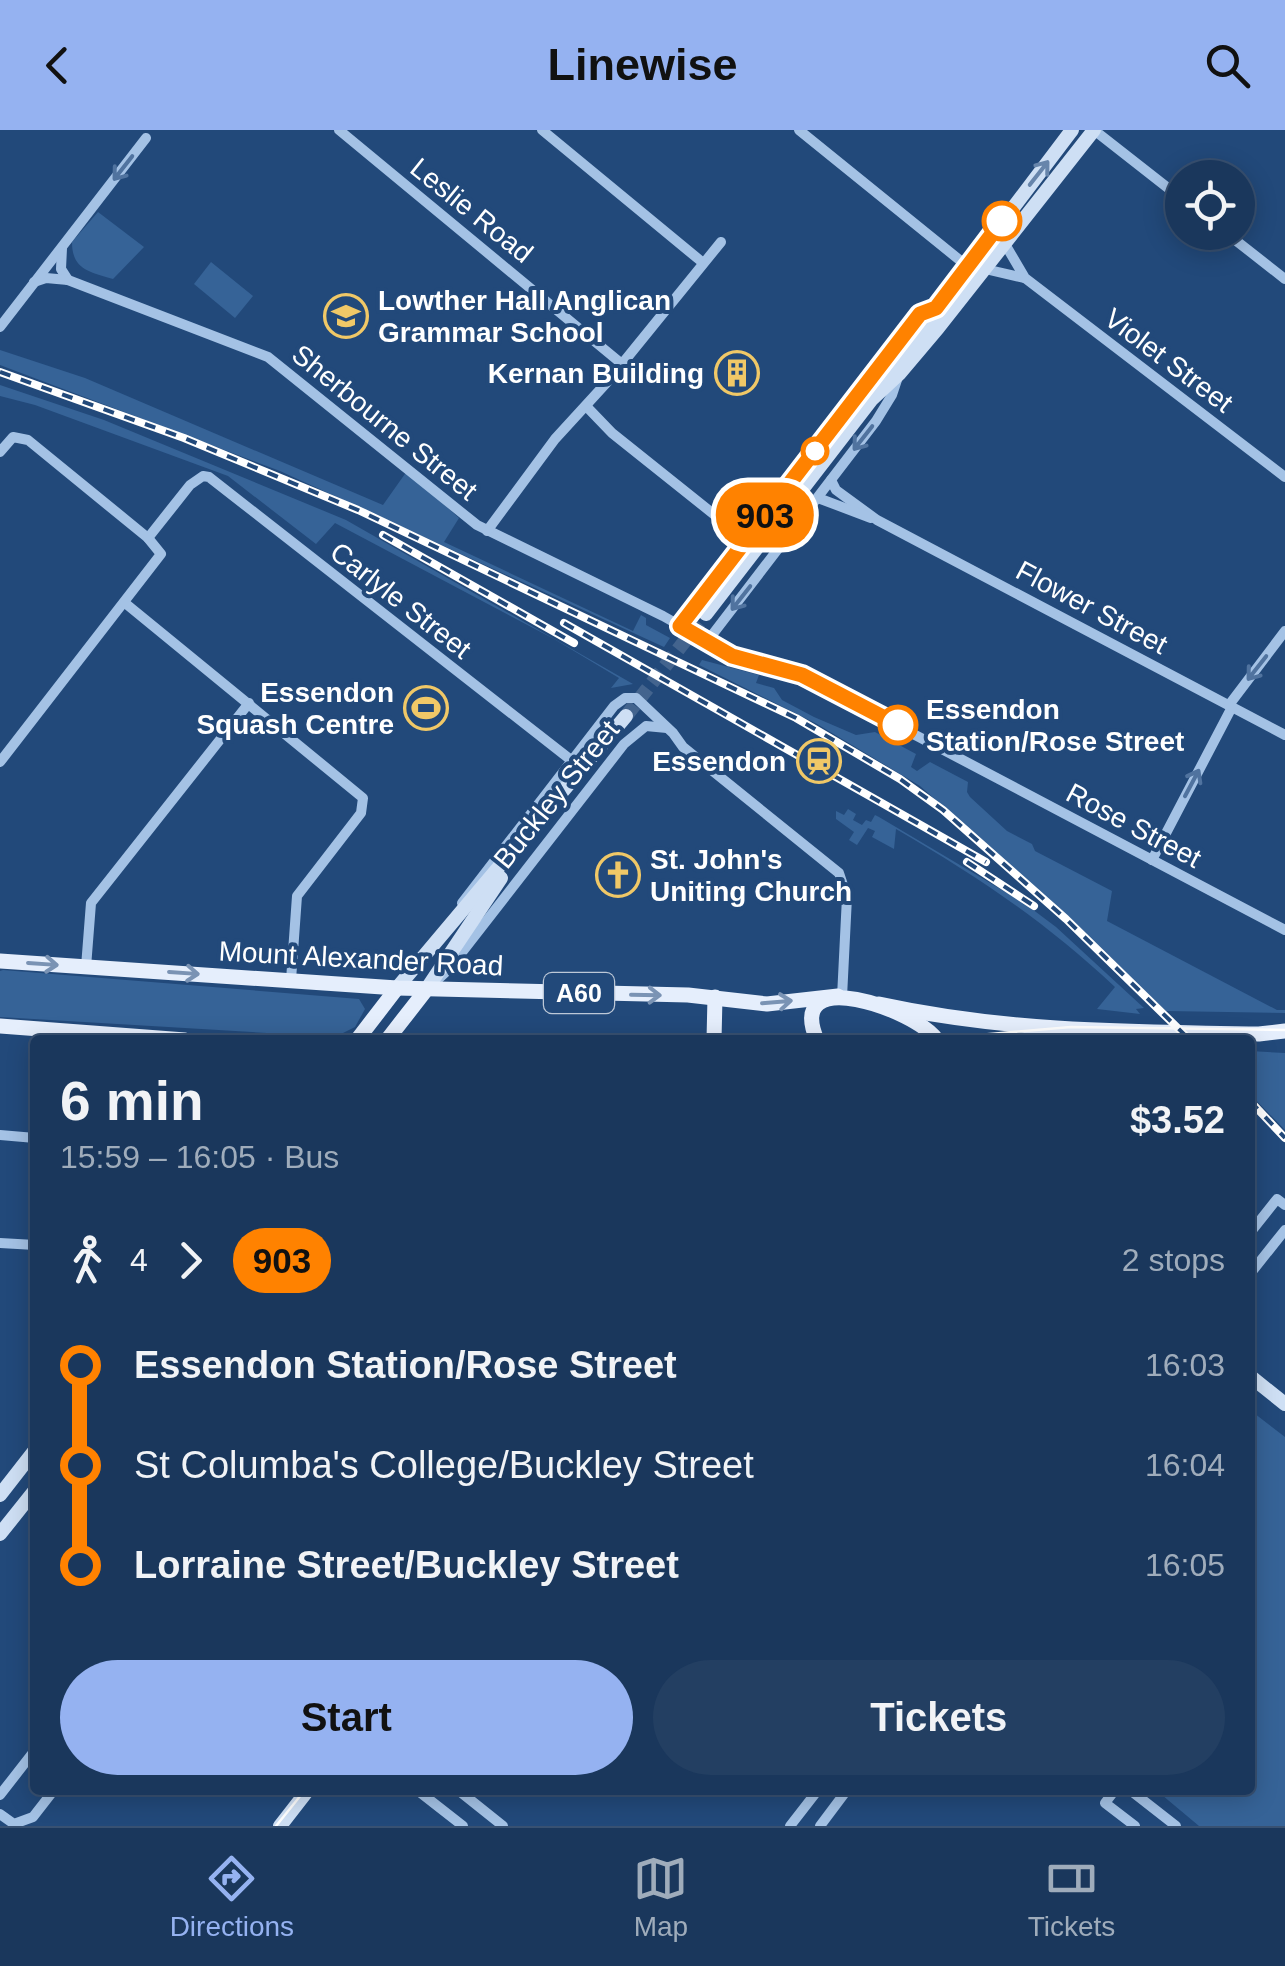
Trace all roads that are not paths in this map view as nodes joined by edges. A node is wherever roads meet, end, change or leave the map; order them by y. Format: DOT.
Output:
graph roads {
  1 [pos="339,130"];
  2 [pos="542,130"];
  3 [pos="799,130"];
  4 [pos="1071,131"];
  5 [pos="1092,133"];
  6 [pos="146,138"];
  7 [pos="1165,187"];
  8 [pos="721,242"];
  9 [pos="1004,244"];
  10 [pos="62,248"];
  11 [pos="1248,250"];
  12 [pos="702,262"];
  13 [pos="967,266"];
  14 [pos="985,269"];
  15 [pos="1025,278"];
  16 [pos="1285,278"];
  17 [pos="68,280"];
  18 [pos="34,282"];
  19 [pos="937,306"];
  20 [pos="0,327"];
  21 [pos="622,364"];
  22 [pos="900,373"];
  23 [pos="872,400"];
  24 [pos="586,406"];
  25 [pos="0,452"];
  26 [pos="1285,477"];
  27 [pos="832,480"];
  28 [pos="818,498"];
  29 [pos="877,520"];
  30 [pos="487,531"];
  31 [pos="148,538"];
  32 [pos="746,540"];
  33 [pos="125,603"];
  34 [pos="706,614"];
  35 [pos="680,626"];
  36 [pos="1285,631"];
  37 [pos="692,634"];
  38 [pos="706,643"];
  39 [pos="249,703"];
  40 [pos="1231,706"];
  41 [pos="626,716"];
  42 [pos="668,728"];
  43 [pos="1285,735"];
  44 [pos="571,760"];
  45 [pos="0,762"];
  46 [pos="535,828"];
  47 [pos="1152,860"];
  48 [pos="450,923"];
  49 [pos="1285,930"];
  50 [pos="0,961"];
  51 [pos="86,967"];
  52 [pos="291,980"];
  53 [pos="397,988"];
  54 [pos="426,990"];
  55 [pos="840,996"];
  56 [pos="715,997"];
  57 [pos="879,1004"];
  58 [pos="0,1026"];
  59 [pos="1072,1031"];
  60 [pos="1285,1031"];
  61 [pos="1259,1034"];
  62 [pos="119,1035"];
  63 [pos="361,1035"];
  64 [pos="391,1035"];
  65 [pos="714,1035"];
  66 [pos="816,1035"];
  67 [pos="931,1035"];
  68 [pos="1056,1035"];
  69 [pos="1285,1040"];
  70 [pos="0,1135"];
  71 [pos="30,1138"];
  72 [pos="1285,1205"];
  73 [pos="1255,1226"];
  74 [pos="1285,1230"];
  75 [pos="0,1243"];
  76 [pos="30,1246"];
  77 [pos="1255,1268"];
  78 [pos="1255,1380"];
  79 [pos="1285,1404"];
  80 [pos="30,1460"];
  81 [pos="0,1495"];
  82 [pos="30,1496"];
  83 [pos="0,1534"];
  84 [pos="30,1756"];
  85 [pos="0,1795"];
  86 [pos="50,1795"];
  87 [pos="304,1795"];
  88 [pos="423,1795"];
  89 [pos="464,1795"];
  90 [pos="814,1795"];
  91 [pos="843,1795"];
  92 [pos="1111,1795"];
  93 [pos="1136,1795"];
  94 [pos="0,1814"];
  95 [pos="14,1825"];
  96 [pos="280,1826"];
  97 [pos="462,1826"];
  98 [pos="503,1826"];
  99 [pos="790,1826"];
  100 [pos="820,1826"];
  101 [pos="1135,1826"];
  102 [pos="1176,1826"];
  1 -- 21 [label="street, Leslie Road"];
  2 -- 12 [label="street"];
  3 -- 13 [label="street"];
  4 -- 5 [label="main road"];
  13 -- 4 [label="main road, one-way"];
  5 -- 7 [label="street"];
  5 -- 9 [label="main road"];
  6 -- 10 [label="street, one-way"];
  8 -- 12 [label="street"];
  9 -- 14 [label="main road"];
  9 -- 15 [label="street, Violet Street"];
  10 -- 17 [label="street"];
  10 -- 18 [label="street"];
  11 -- 16 [label="street"];
  12 -- 21 [label="street"];
  13 -- 19 [label="main road"];
  14 -- 15 [label="street, Violet Street"];
  14 -- 22 [label="main road"];
  15 -- 26 [label="street, Violet Street"];
  17 -- 18 [label="street, Sherbourne Street"];
  17 -- 30 [label="street, Sherbourne Street"];
  18 -- 20 [label="street"];
  19 -- 23 [label="main road"];
  19 -- 32 [label="street"];
  21 -- 24 [label="street"];
  22 -- 23 [label="main road"];
  22 -- 27 [label="street, one-way"];
  23 -- 34 [label="main road"];
  24 -- 30 [label="street"];
  24 -- 32 [label="street"];
  25 -- 31 [label="street"];
  27 -- 28 [label="street"];
  27 -- 29 [label="street, Flower Street"];
  28 -- 29 [label="street, Flower Street"];
  28 -- 38 [label="street, one-way"];
  29 -- 40 [label="street, Flower Street"];
  30 -- 35 [label="street, Sherbourne Street"];
  31 -- 33 [label="street"];
  31 -- 44 [label="street, Carlyle Street"];
  32 -- 35 [label="street"];
  33 -- 39 [label="street"];
  33 -- 45 [label="street"];
  35 -- 37 [label="street, Sherbourne Street"];
  36 -- 40 [label="street, one-way"];
  37 -- 38 [label="street, Rose Street"];
  38 -- 47 [label="street, Rose Street"];
  39 -- 51 [label="street"];
  39 -- 52 [label="street"];
  40 -- 43 [label="street, Flower Street"];
  47 -- 40 [label="street, one-way"];
  41 -- 46 [label="main road, Buckley Street"];
  42 -- 44 [label="street, Buckley Street"];
  42 -- 54 [label="street, Buckley Street"];
  42 -- 55 [label="street"];
  44 -- 48 [label="street, Buckley Street"];
  46 -- 48 [label="main road, Buckley Street"];
  46 -- 54 [label="main road, Buckley Street"];
  47 -- 49 [label="street, Rose Street"];
  48 -- 53 [label="main road, Buckley Street"];
  50 -- 51 [label="main road, Mount Alexander Road / A60, one-way"];
  51 -- 52 [label="main road, Mount Alexander Road / A60, one-way"];
  52 -- 53 [label="main road, Mount Alexander Road / A60"];
  53 -- 54 [label="main road, Mount Alexander Road / A60"];
  53 -- 63 [label="main road, Buckley Street"];
  54 -- 56 [label="main road, Mount Alexander Road / A60, one-way"];
  54 -- 64 [label="main road, Buckley Street"];
  56 -- 55 [label="main road, Mount Alexander Road / A60, one-way"];
  55 -- 57 [label="main road, A60"];
  55 -- 66 [label="main road"];
  56 -- 65 [label="main road"];
  57 -- 59 [label="main road, A60"];
  57 -- 67 [label="main road, A60"];
  58 -- 62 [label="main road"];
  59 -- 61 [label="main road, A60"];
  59 -- 68 [label="main road, A60"];
  60 -- 61 [label="main road, A60"];
  61 -- 69 [label="main road, A60"];
  70 -- 71 [label="street"];
  72 -- 73 [label="street"];
  74 -- 77 [label="street"];
  75 -- 76 [label="street"];
  78 -- 79 [label="main road"];
  80 -- 81 [label="main road"];
  82 -- 83 [label="main road"];
  84 -- 85 [label="street"];
  86 -- 95 [label="street"];
  87 -- 96 [label="main road"];
  88 -- 97 [label="street"];
  89 -- 98 [label="street"];
  90 -- 99 [label="street"];
  91 -- 100 [label="street"];
  92 -- 101 [label="street"];
  93 -- 102 [label="street"];
  94 -- 95 [label="street"];
}
